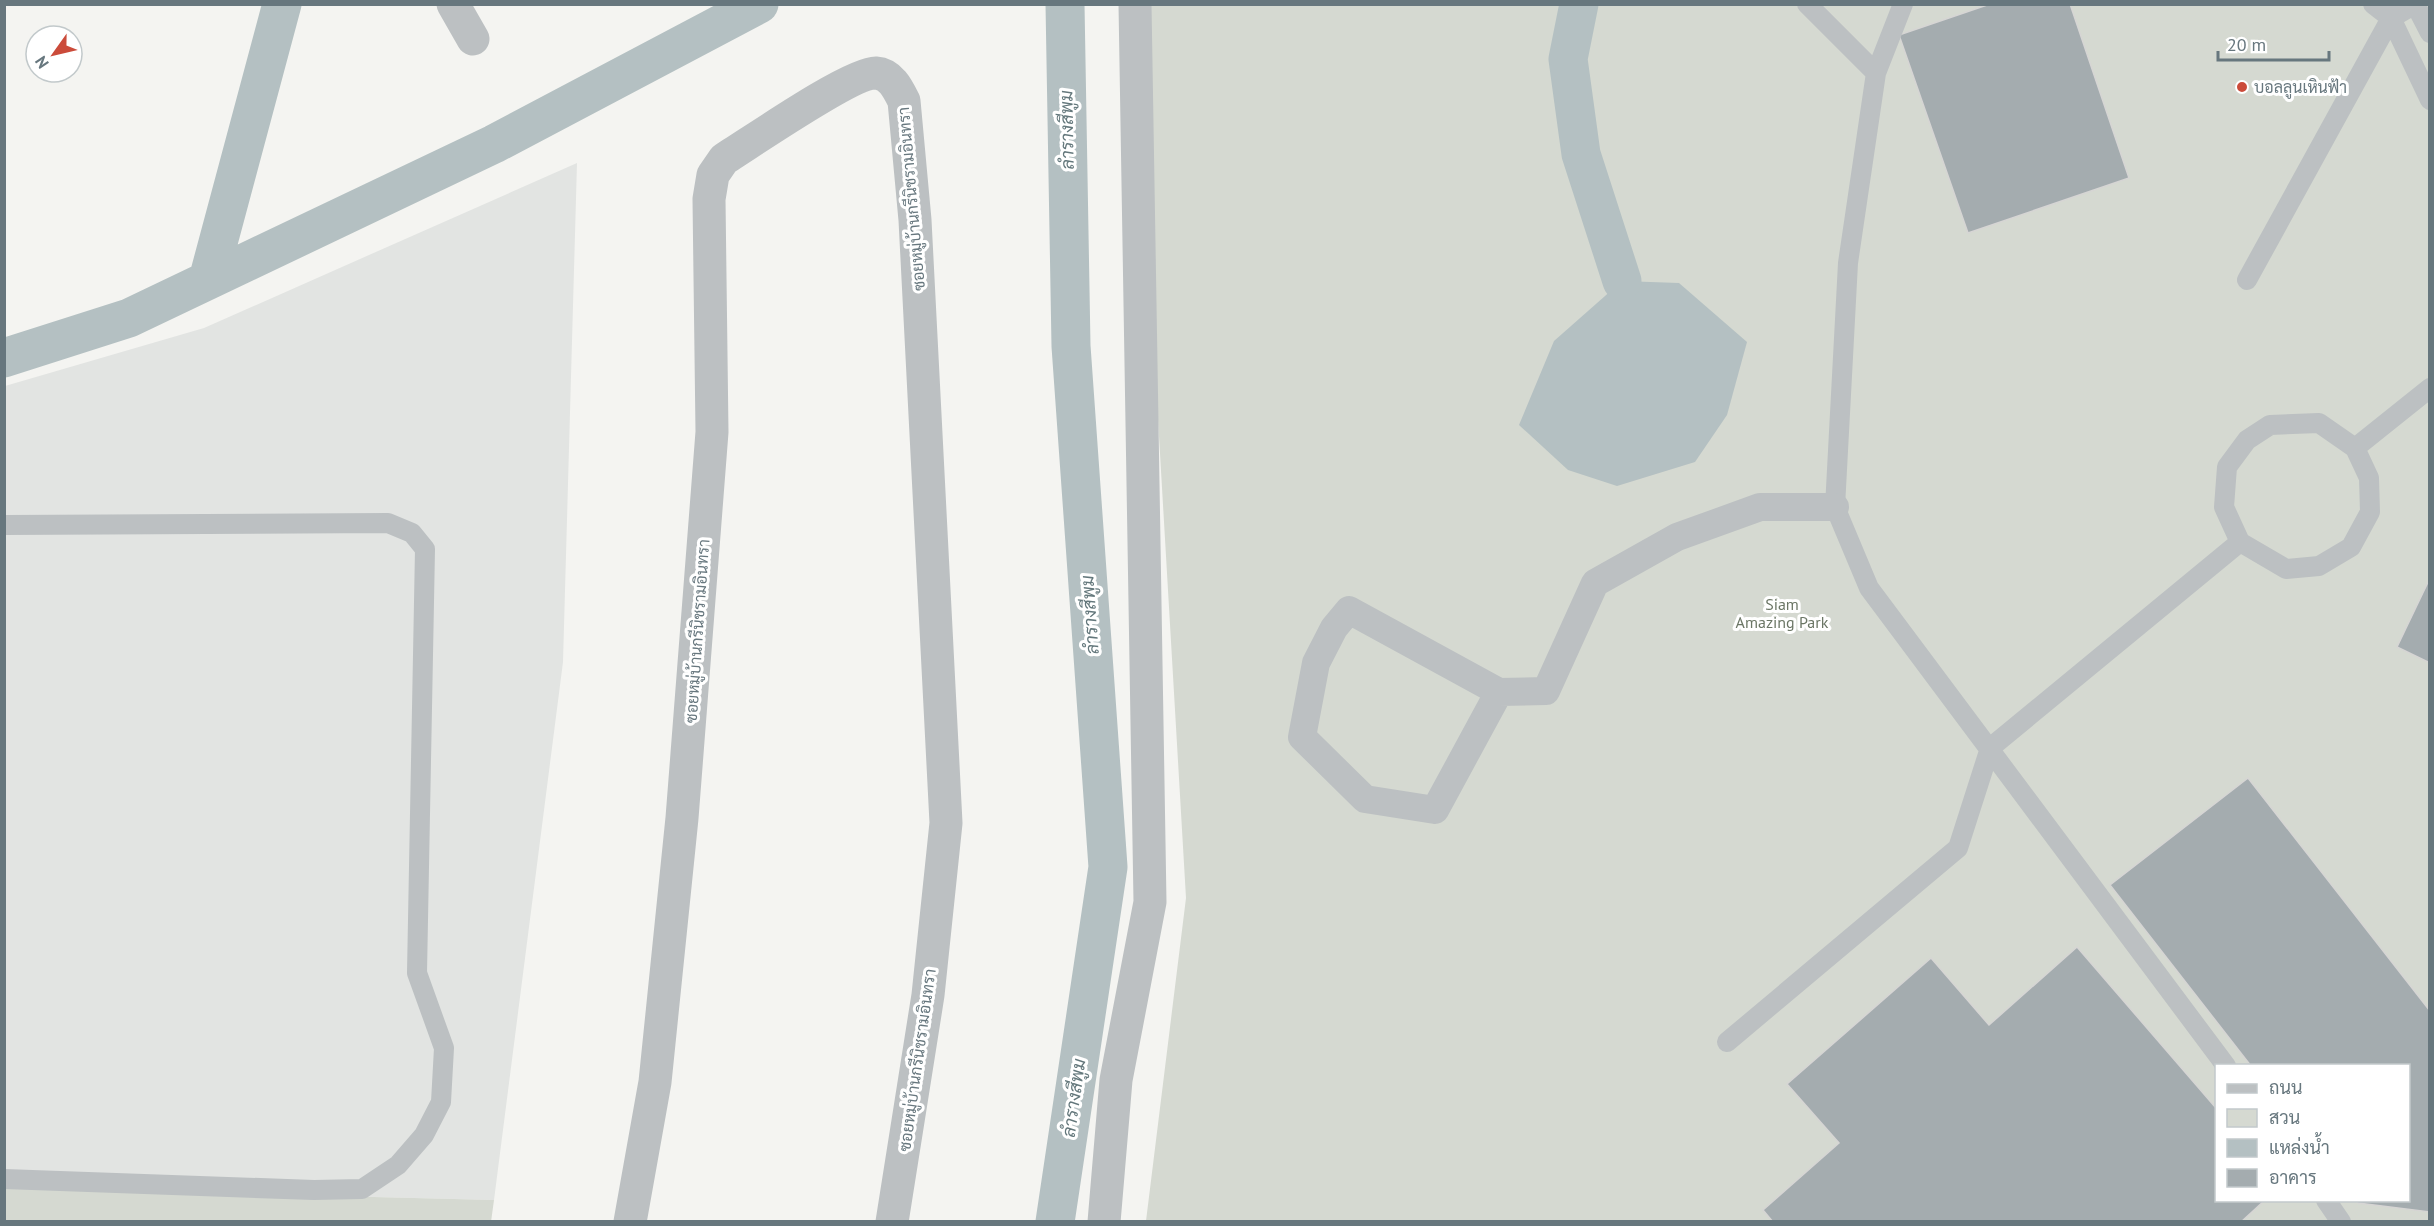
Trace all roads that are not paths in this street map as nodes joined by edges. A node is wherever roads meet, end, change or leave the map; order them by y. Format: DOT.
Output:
graph roads {
  1 [pos="453,4"];
  2 [pos="1135,4"];
  3 [pos="1807,4"];
  4 [pos="1903,4"];
  5 [pos="2373,4"];
  6 [pos="2415,4"];
  7 [pos="2391,18"];
  8 [pos="2430,33"];
  9 [pos="473,39"];
  10 [pos="1876,73"];
  11 [pos="2430,100"];
  12 [pos="2247,280"];
  13 [pos="2430,387"];
  14 [pos="2355,448"];
  15 [pos="1835,507"];
  16 [pos="4,525"];
  17 [pos="2240,542"];
  18 [pos="1499,692"];
  19 [pos="1990,748"];
  20 [pos="1727,1042"];
  21 [pos="2225,1064"];
  22 [pos="4,1179"];
  23 [pos="2328,1202"];
  24 [pos="630,1221"];
  25 [pos="892,1221"];
  26 [pos="1104,1221"];
  27 [pos="2342,1221"];
  1 -- 9 [label="street"];
  2 -- 26 [label="street"];
  3 -- 10 [label="lane"];
  4 -- 10 [label="lane"];
  5 -- 7 [label="lane"];
  6 -- 7 [label="lane"];
  6 -- 8 [label="lane"];
  7 -- 11 [label="lane"];
  7 -- 12 [label="lane"];
  10 -- 15 [label="lane"];
  13 -- 14 [label="lane"];
  14 -- 17 [label="lane"];
  14 -- 17 [label="lane"];
  15 -- 18 [label="street"];
  15 -- 19 [label="lane"];
  16 -- 22 [label="lane"];
  17 -- 19 [label="lane"];
  18 -- 18 [label="street"];
  19 -- 20 [label="lane"];
  19 -- 21 [label="lane"];
  23 -- 27 [label="lane"];
  24 -- 25 [label="street, ซอยหมู่บ้านกรีนิชรามอินทรา"];
}
